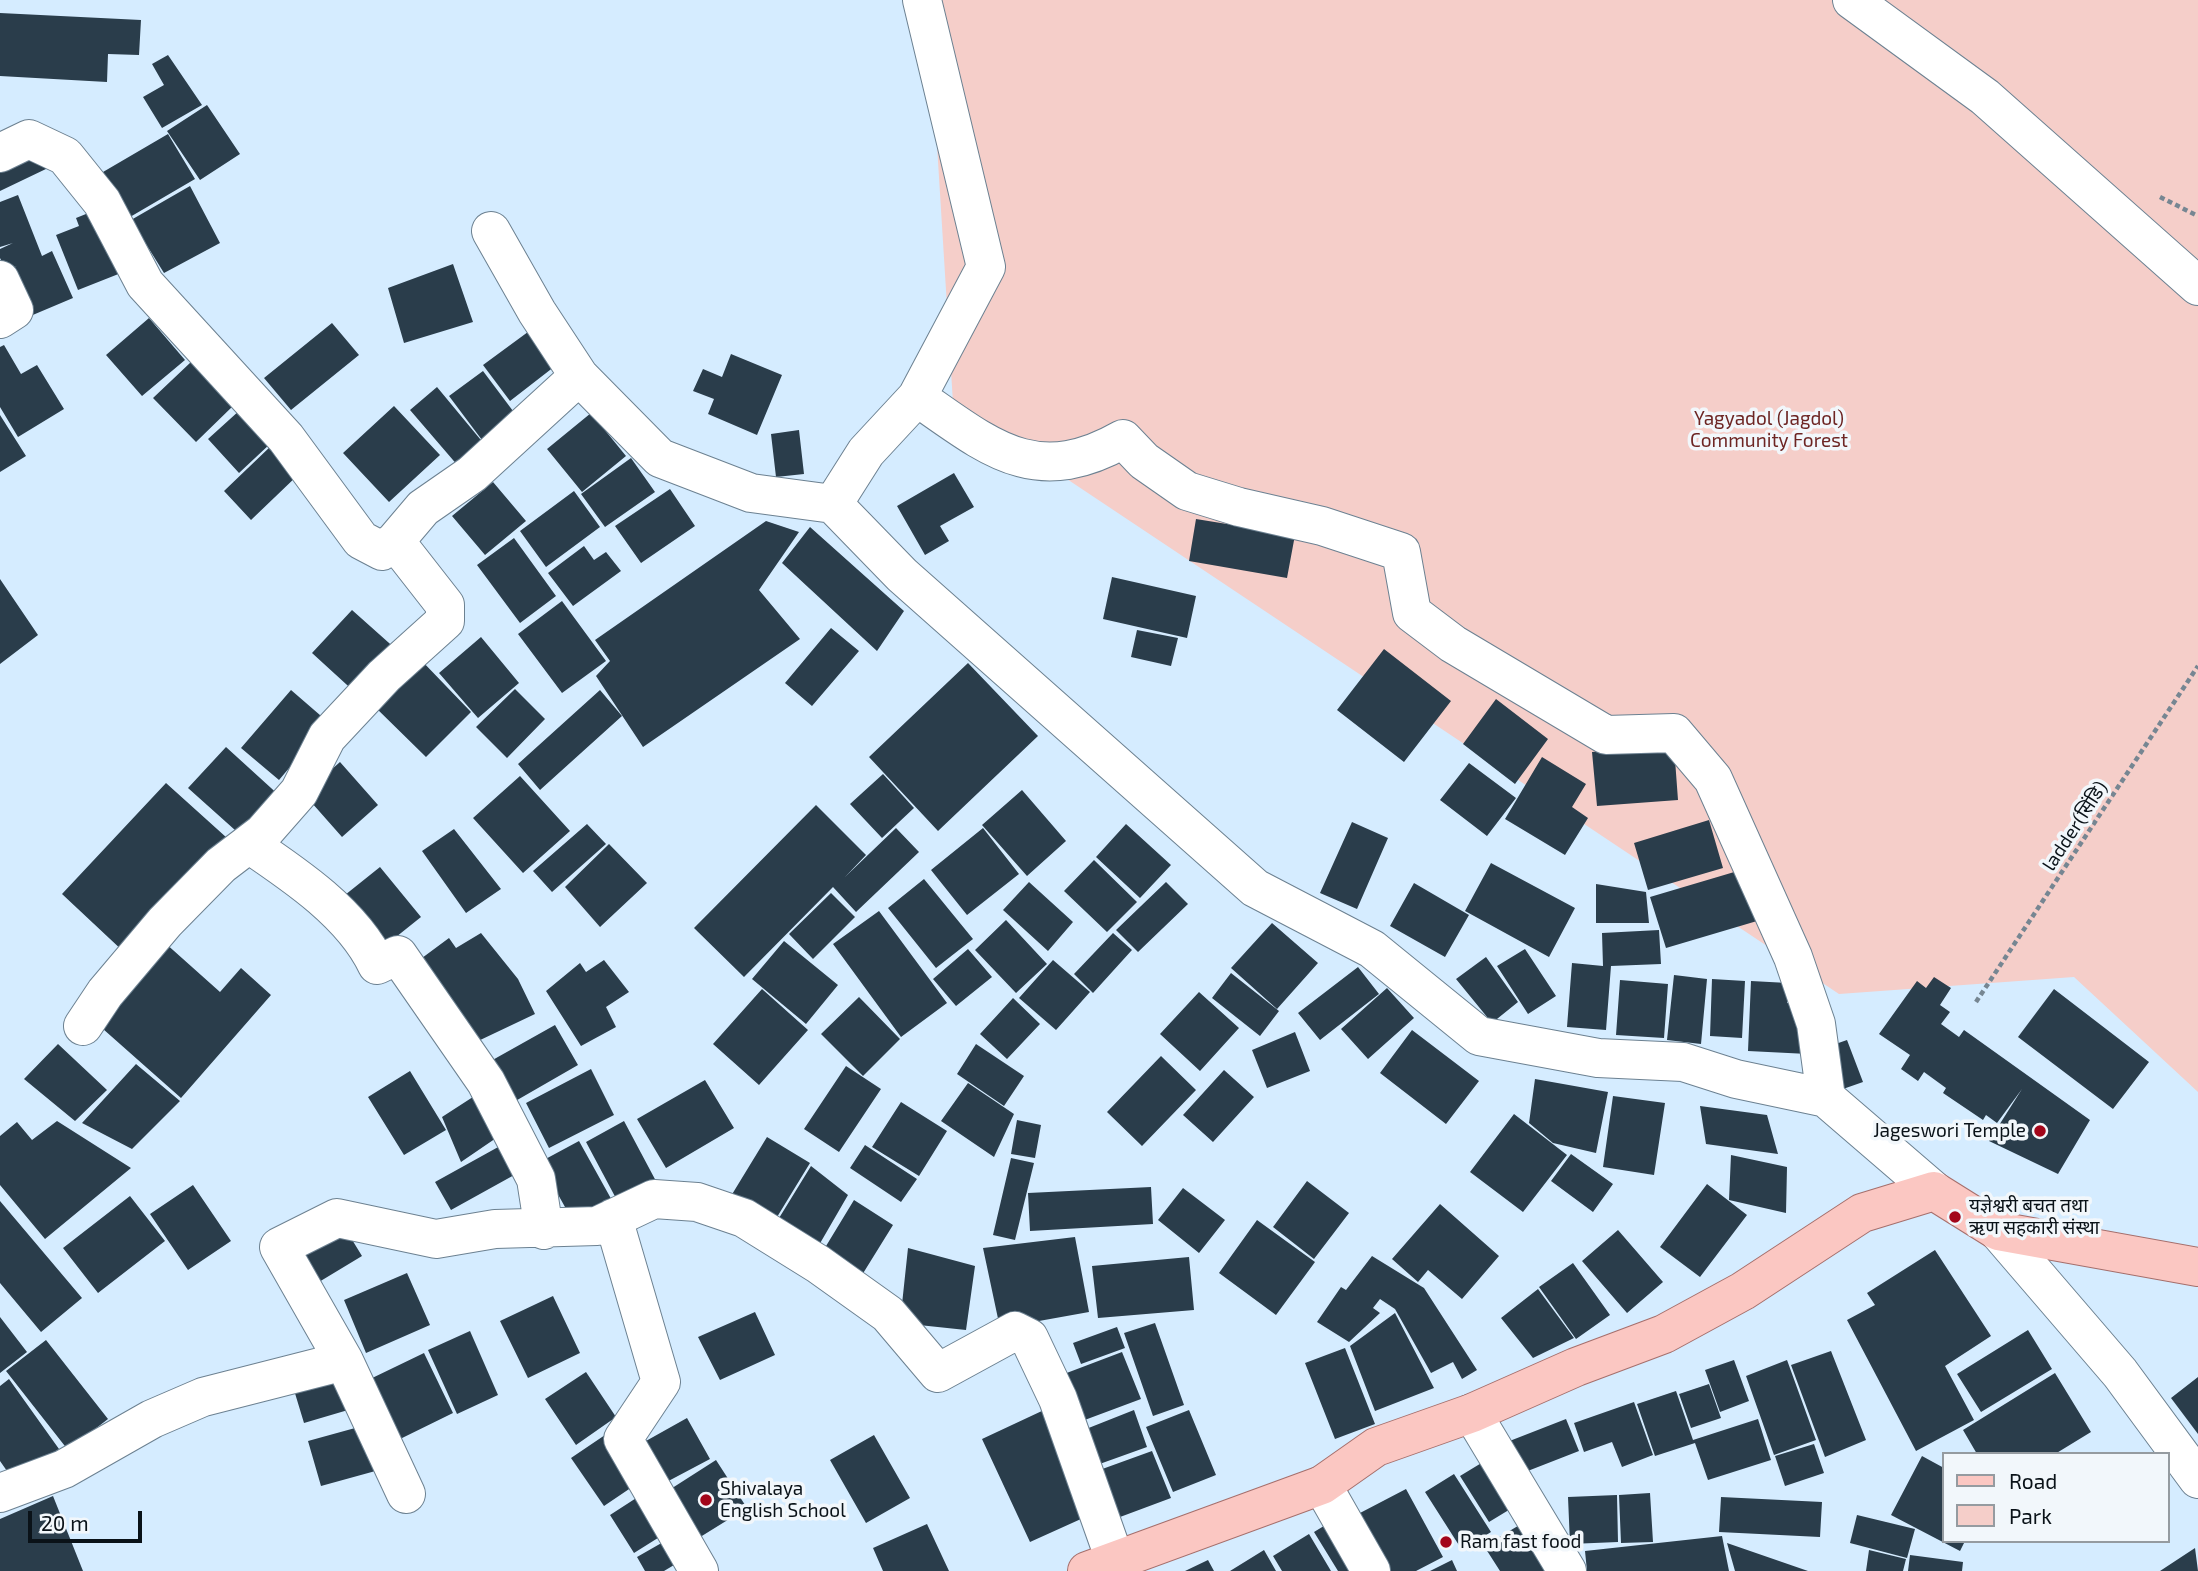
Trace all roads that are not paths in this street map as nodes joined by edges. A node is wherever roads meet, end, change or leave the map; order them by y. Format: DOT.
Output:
graph roads {
  1 [pos="922,0"];
  2 [pos="1852,0"];
  3 [pos="0,153"];
  4 [pos="491,231"];
  5 [pos="0,280"];
  6 [pos="2198,286"];
  7 [pos="0,319"];
  8 [pos="579,376"];
  9 [pos="917,397"];
  10 [pos="833,504"];
  11 [pos="396,541"];
  12 [pos="249,844"];
  13 [pos="83,1026"];
  14 [pos="1826,1098"];
  15 [pos="1934,1191"];
  16 [pos="613,1218"];
  17 [pos="544,1230"];
  18 [pos="1998,1231"];
  19 [pos="2198,1267"];
  20 [pos="344,1361"];
  21 [pos="1472,1413"];
  22 [pos="2198,1479"];
  23 [pos="1322,1485"];
  24 [pos="0,1493"];
  25 [pos="406,1494"];
  26 [pos="1101,1566"];
  27 [pos="699,1571"];
  28 [pos="1370,1571"];
  29 [pos="1567,1571"];
  1 -- 9 [label="street"];
  2 -- 6 [label="street"];
  3 -- 11 [label="street"];
  4 -- 8 [label="street"];
  5 -- 7 [label="street"];
  8 -- 10 [label="street"];
  8 -- 11 [label="street"];
  9 -- 10 [label="street"];
  9 -- 14 [label="street"];
  10 -- 14 [label="street"];
  11 -- 12 [label="street"];
  12 -- 13 [label="street"];
  12 -- 17 [label="street"];
  14 -- 15 [label="street"];
  15 -- 18 [label="main road"];
  15 -- 21 [label="main road"];
  16 -- 17 [label="street"];
  16 -- 26 [label="street"];
  16 -- 27 [label="street"];
  17 -- 20 [label="street"];
  18 -- 19 [label="main road"];
  18 -- 22 [label="street"];
  20 -- 24 [label="street"];
  20 -- 25 [label="street"];
  21 -- 23 [label="main road"];
  21 -- 29 [label="street"];
  23 -- 26 [label="main road"];
  23 -- 28 [label="street"];
}
